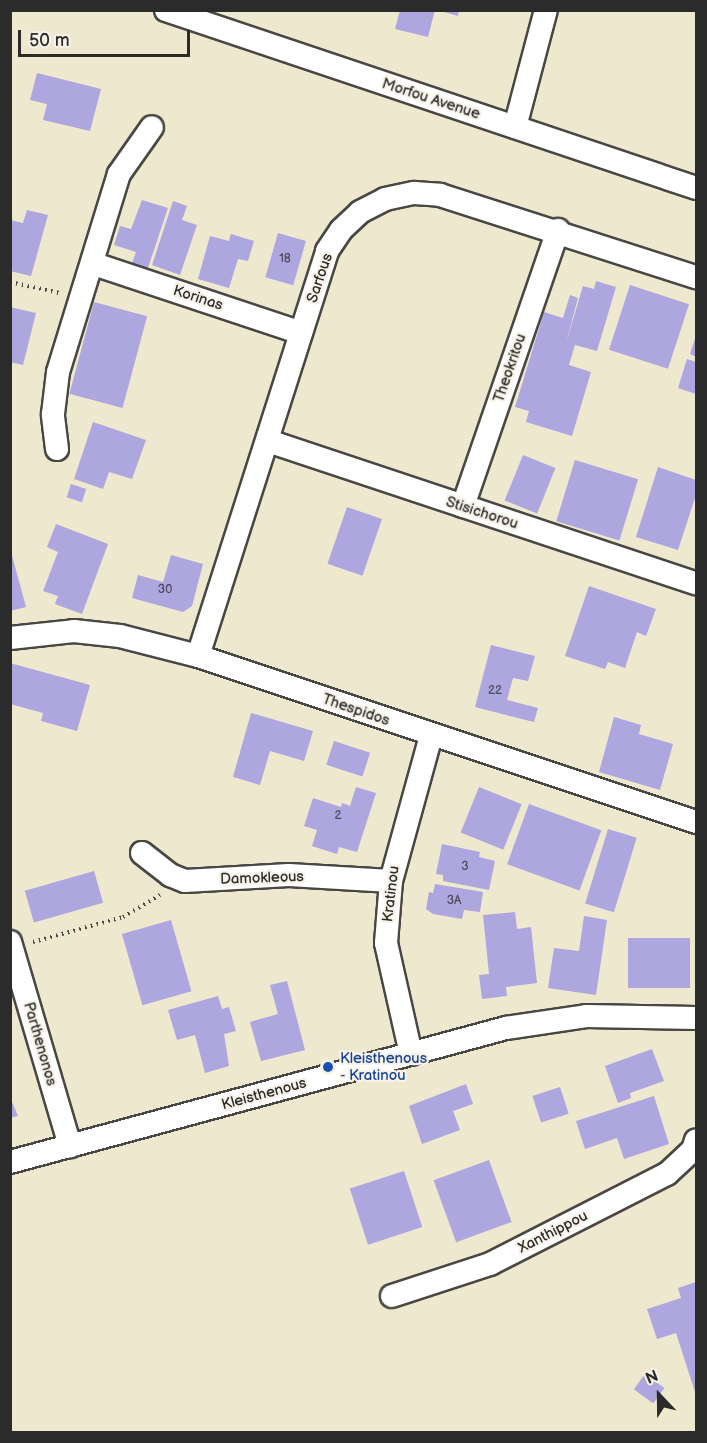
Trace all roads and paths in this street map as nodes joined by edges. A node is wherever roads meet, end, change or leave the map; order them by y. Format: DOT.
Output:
graph roads {
  1 [pos="166,10"];
  2 [pos="546,10"];
  3 [pos="152,127"];
  4 [pos="515,127"];
  5 [pos="696,188"];
  6 [pos="558,230"];
  7 [pos="94,264"];
  8 [pos="696,277"];
  9 [pos="10,282"];
  10 [pos="83,298"];
  11 [pos="302,333"];
  12 [pos="268,441"];
  13 [pos="57,449"];
  14 [pos="463,506"];
  15 [pos="696,583"];
  16 [pos="10,638"];
  17 [pos="198,656"];
  18 [pos="431,736"];
  19 [pos="696,822"];
  20 [pos="142,853"];
  21 [pos="185,880"];
  22 [pos="391,881"];
  23 [pos="11,945"];
  24 [pos="696,1018"];
  25 [pos="411,1054"];
  26 [pos="696,1140"];
  27 [pos="70,1146"];
  28 [pos="10,1162"];
  29 [pos="392,1296"];
  1 -- 4 [label="street, Morfou Avenue"];
  2 -- 4 [label="street"];
  3 -- 7 [label="street"];
  4 -- 5 [label="street, Morfou Avenue"];
  6 -- 8 [label="street, Sarfous"];
  6 -- 11 [label="street, Sarfous"];
  6 -- 14 [label="street, Theokritou"];
  7 -- 10 [label="street"];
  7 -- 11 [label="street, Korinas"];
  9 -- 10 [label="path"];
  10 -- 13 [label="street"];
  11 -- 12 [label="street, Sarfous"];
  12 -- 14 [label="street, Stisichorou"];
  12 -- 17 [label="street, Sarfous"];
  14 -- 15 [label="street, Stisichorou"];
  16 -- 17 [label="street, Thespidos"];
  17 -- 18 [label="street, Thespidos"];
  18 -- 19 [label="street, Thespidos"];
  18 -- 22 [label="street, Kratinou"];
  20 -- 21 [label="street"];
  21 -- 22 [label="street, Damokleous"];
  21 -- 23 [label="path"];
  22 -- 25 [label="street, Kratinou"];
  23 -- 27 [label="street, Parthenonos"];
  24 -- 25 [label="street, Kleisthenous"];
  25 -- 27 [label="street, Kleisthenous"];
  26 -- 29 [label="street, Xanthippou"];
  27 -- 28 [label="street, Kleisthenous"];
}
